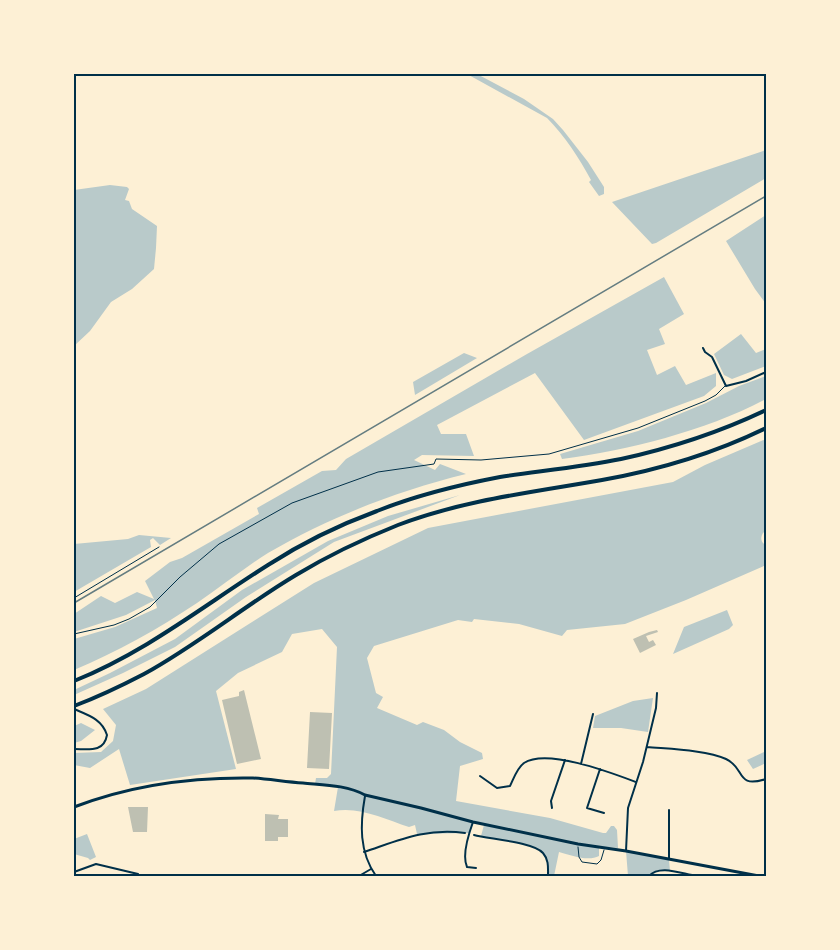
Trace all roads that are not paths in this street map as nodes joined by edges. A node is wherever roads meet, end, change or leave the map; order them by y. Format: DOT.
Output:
graph roads {
  1 [pos="703,348"];
  2 [pos="766,372"];
  3 [pos="726,386"];
  4 [pos="766,410"];
  5 [pos="766,428"];
  6 [pos="159,547"];
  7 [pos="74,598"];
  8 [pos="74,634"];
  9 [pos="74,681"];
  10 [pos="657,693"];
  11 [pos="74,708"];
  12 [pos="593,714"];
  13 [pos="647,747"];
  14 [pos="74,749"];
  15 [pos="565,760"];
  16 [pos="581,765"];
  17 [pos="600,769"];
  18 [pos="480,776"];
  19 [pos="766,779"];
  20 [pos="636,782"];
  21 [pos="365,795"];
  22 [pos="74,807"];
  23 [pos="552,808"];
  24 [pos="669,810"];
  25 [pos="604,813"];
  26 [pos="472,822"];
  27 [pos="465,833"];
  28 [pos="474,835"];
  29 [pos="578,844"];
  30 [pos="605,848"];
  31 [pos="626,851"];
  32 [pos="364,852"];
  33 [pos="669,860"];
  34 [pos="476,868"];
  35 [pos="370,869"];
  36 [pos="74,872"];
  37 [pos="138,874"];
  38 [pos="360,876"];
  39 [pos="376,876"];
  40 [pos="541,876"];
  41 [pos="548,876"];
  42 [pos="576,876"];
  43 [pos="608,876"];
  44 [pos="641,876"];
  45 [pos="649,876"];
  46 [pos="697,876"];
  47 [pos="759,876"];
  1 -- 3 [label="street"];
  2 -- 3 [label="street"];
  3 -- 8 [label="lane"];
  4 -- 9 [label="highway"];
  5 -- 11 [label="highway"];
  6 -- 7 [label="lane"];
  10 -- 13 [label="street"];
  11 -- 14 [label="street"];
  12 -- 16 [label="street"];
  13 -- 19 [label="street"];
  13 -- 20 [label="street"];
  15 -- 16 [label="street"];
  15 -- 18 [label="street"];
  15 -- 23 [label="street"];
  16 -- 17 [label="street"];
  17 -- 20 [label="street"];
  17 -- 25 [label="street"];
  20 -- 31 [label="street"];
  21 -- 22 [label="main road"];
  21 -- 26 [label="main road"];
  21 -- 32 [label="street"];
  24 -- 33 [label="street"];
  26 -- 29 [label="main road"];
  26 -- 34 [label="street"];
  27 -- 32 [label="street"];
  28 -- 41 [label="street"];
  29 -- 30 [label="main road"];
  29 -- 30 [label="lane"];
  30 -- 31 [label="main road"];
  31 -- 33 [label="main road"];
  32 -- 35 [label="street"];
  33 -- 47 [label="main road"];
  35 -- 38 [label="street"];
  35 -- 39 [label="street"];
  36 -- 37 [label="street"];
  40 -- 41 [label="street"];
  41 -- 42 [label="street"];
  43 -- 44 [label="street"];
  45 -- 46 [label="street"];
}
